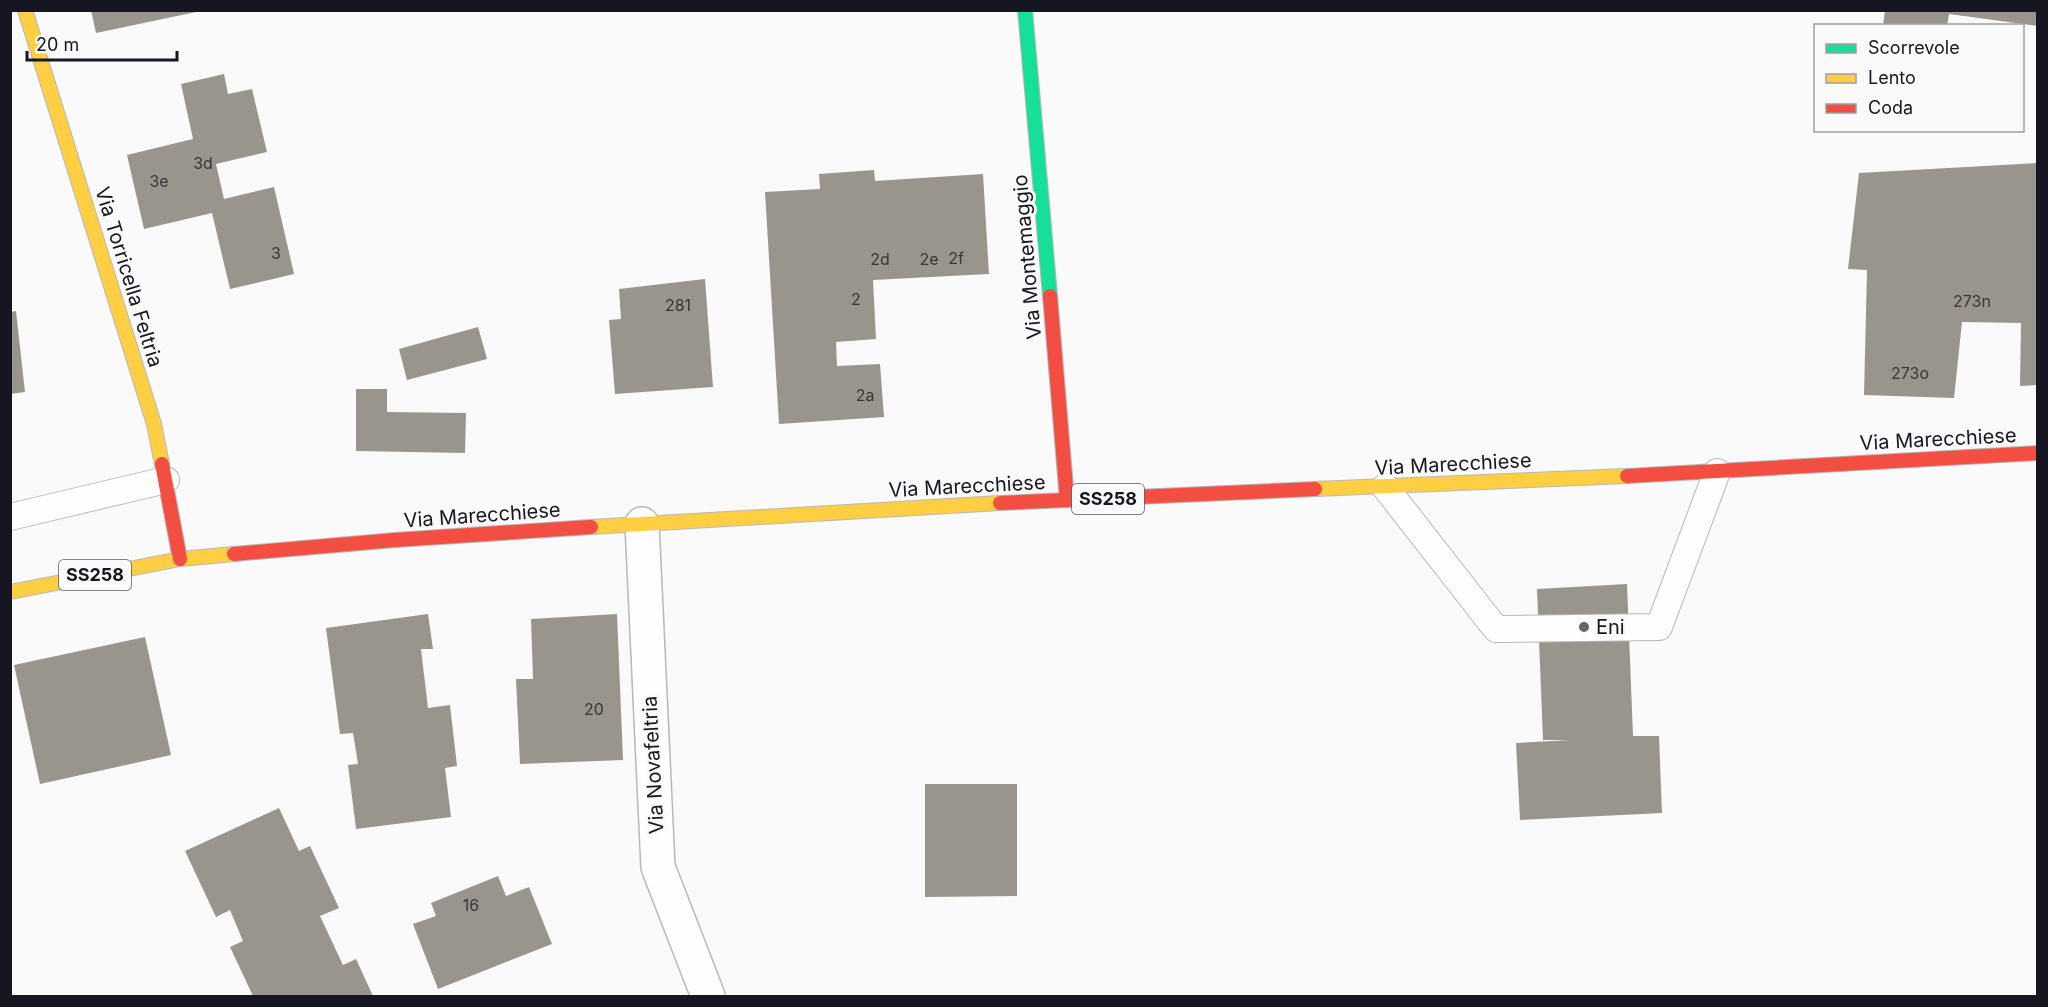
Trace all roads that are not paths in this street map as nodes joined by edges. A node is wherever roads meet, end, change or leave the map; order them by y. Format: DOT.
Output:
graph roads {
  1 [pos="25,10"];
  2 [pos="1025,10"];
  3 [pos="2037,453"];
  4 [pos="1717,472"];
  5 [pos="166,480"];
  6 [pos="1385,487"];
  7 [pos="1067,500"];
  8 [pos="10,517"];
  9 [pos="642,524"];
  10 [pos="180,559"];
  11 [pos="10,592"];
  12 [pos="708,996"];
  1 -- 5 [label="main road, Via Torricella Feltria"];
  2 -- 7 [label="main road, Via Montemaggio"];
  3 -- 4 [label="main road, Via Marecchiese / SS258"];
  4 -- 6 [label="main road, Via Marecchiese / SS258"];
  4 -- 6 [label="lane"];
  5 -- 8 [label="lane"];
  5 -- 10 [label="main road, Via Torricella Feltria"];
  6 -- 7 [label="main road, Via Marecchiese / SS258"];
  7 -- 9 [label="main road, Via Marecchiese / SS258"];
  9 -- 10 [label="main road, Via Marecchiese / SS258"];
  9 -- 12 [label="street, Via Novafeltria"];
  10 -- 11 [label="main road, Via Marecchiese / SS258"];
}
